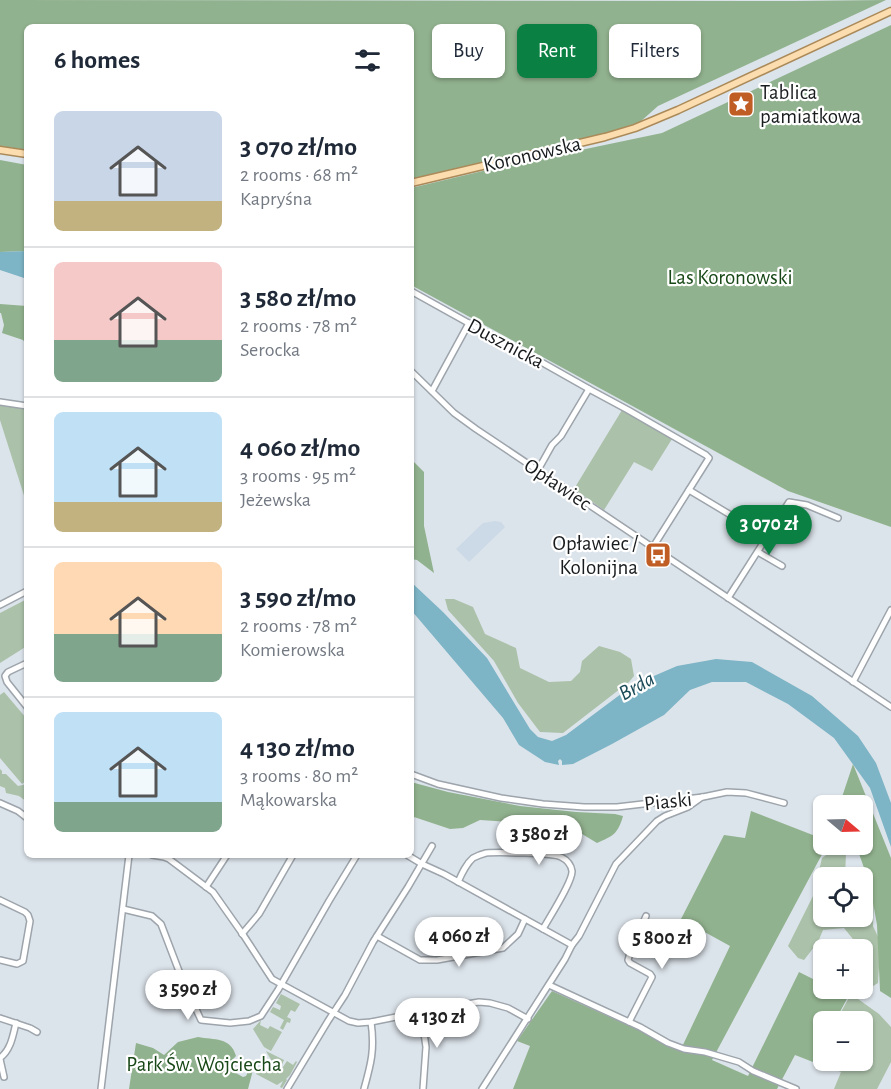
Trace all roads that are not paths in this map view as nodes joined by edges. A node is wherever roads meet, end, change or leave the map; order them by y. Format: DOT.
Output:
graph roads {
  1 [pos="891,11"];
  2 [pos="0,150"];
  3 [pos="24,154"];
  4 [pos="414,182"];
  5 [pos="414,293"];
  6 [pos="469,323"];
  7 [pos="414,375"];
  8 [pos="589,390"];
  9 [pos="432,392"];
  10 [pos="0,402"];
  11 [pos="24,406"];
  12 [pos="538,470"];
  13 [pos="689,490"];
  14 [pos="734,517"];
  15 [pos="837,518"];
  16 [pos="653,548"];
  17 [pos="758,552"];
  18 [pos="782,566"];
  19 [pos="24,592"];
  20 [pos="728,598"];
  21 [pos="0,604"];
  22 [pos="891,610"];
  23 [pos="24,664"];
  24 [pos="853,682"];
  25 [pos="24,703"];
  26 [pos="891,707"];
  27 [pos="414,775"];
  28 [pos="703,797"];
  29 [pos="0,803"];
  30 [pos="784,803"];
  31 [pos="24,816"];
  32 [pos="432,846"];
  33 [pos="129,858"];
  34 [pos="170,858"];
  35 [pos="225,858"];
  36 [pos="291,858"];
  37 [pos="355,858"];
  38 [pos="412,858"];
  39 [pos="422,864"];
  40 [pos="458,882"];
  41 [pos="207,887"];
  42 [pos="0,900"];
  43 [pos="123,909"];
  44 [pos="646,916"];
  45 [pos="525,919"];
  46 [pos="543,929"];
  47 [pos="242,934"];
  48 [pos="377,936"];
  49 [pos="572,945"];
  50 [pos="0,960"];
  51 [pos="282,985"];
  52 [pos="549,985"];
  53 [pos="421,1012"];
  54 [pos="334,1013"];
  55 [pos="0,1018"];
  56 [pos="528,1019"];
  57 [pos="629,1022"];
  58 [pos="16,1023"];
  59 [pos="371,1023"];
  60 [pos="37,1032"];
  61 [pos="0,1058"];
  62 [pos="4,1077"];
  63 [pos="100,1089"];
  64 [pos="288,1089"];
  65 [pos="364,1089"];
  66 [pos="423,1089"];
  67 [pos="482,1089"];
  68 [pos="796,1089"];
  1 -- 4 [label="main road, Koronowska"];
  2 -- 3 [label="main road"];
  5 -- 6 [label="street, Dusznicka"];
  6 -- 8 [label="street, Dusznicka"];
  6 -- 9 [label="street"];
  7 -- 9 [label="street, Opławiec"];
  8 -- 12 [label="street"];
  8 -- 13 [label="street, Dusznicka"];
  9 -- 12 [label="street, Opławiec"];
  10 -- 11 [label="street"];
  12 -- 16 [label="street, Opławiec"];
  13 -- 14 [label="street"];
  13 -- 16 [label="street"];
  15 -- 17 [label="street"];
  16 -- 20 [label="street, Opławiec"];
  17 -- 18 [label="street"];
  17 -- 20 [label="street"];
  19 -- 21 [label="street"];
  20 -- 24 [label="street, Opławiec"];
  22 -- 24 [label="street"];
  23 -- 25 [label="street"];
  24 -- 26 [label="street, Opławiec"];
  27 -- 28 [label="street, Piaski"];
  28 -- 30 [label="street, Piaski"];
  28 -- 49 [label="street"];
  29 -- 31 [label="street"];
  32 -- 39 [label="street"];
  33 -- 43 [label="street"];
  34 -- 41 [label="street"];
  35 -- 41 [label="street"];
  36 -- 47 [label="street"];
  37 -- 51 [label="street"];
  38 -- 39 [label="street"];
  39 -- 40 [label="street"];
  39 -- 48 [label="street"];
  40 -- 45 [label="street"];
  40 -- 46 [label="street"];
  41 -- 47 [label="street"];
  42 -- 50 [label="street"];
  43 -- 51 [label="street"];
  43 -- 63 [label="street"];
  44 -- 57 [label="street"];
  45 -- 46 [label="street"];
  45 -- 48 [label="street"];
  46 -- 49 [label="street"];
  47 -- 51 [label="street"];
  48 -- 54 [label="street"];
  49 -- 52 [label="street"];
  51 -- 54 [label="street"];
  52 -- 56 [label="street"];
  52 -- 57 [label="street"];
  53 -- 56 [label="street"];
  53 -- 59 [label="street"];
  53 -- 66 [label="street"];
  54 -- 59 [label="street"];
  54 -- 64 [label="street"];
  55 -- 58 [label="street"];
  56 -- 67 [label="street"];
  57 -- 68 [label="street"];
  58 -- 60 [label="street"];
  58 -- 61 [label="street"];
  59 -- 65 [label="street"];
  61 -- 62 [label="street"];
}
